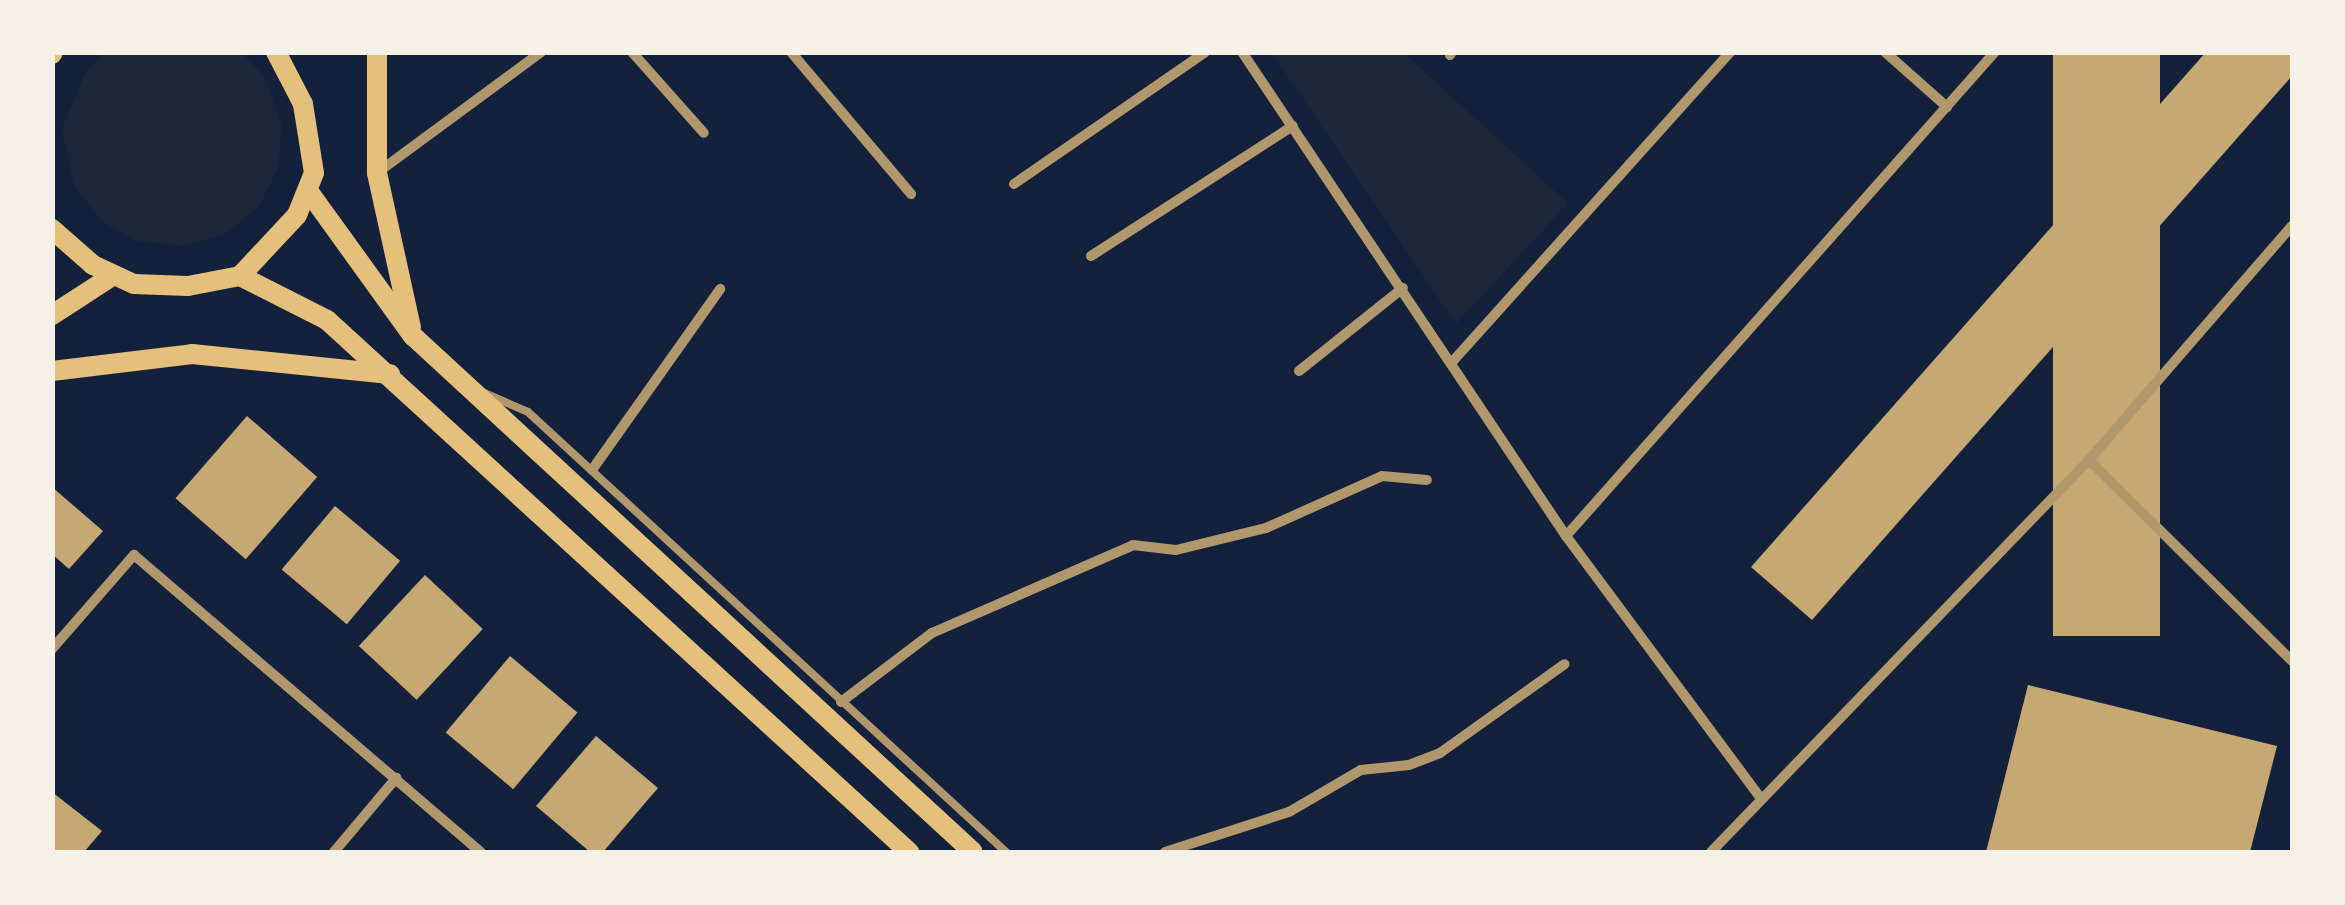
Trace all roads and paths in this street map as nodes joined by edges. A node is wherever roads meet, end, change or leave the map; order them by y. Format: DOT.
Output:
graph roads {
  1 [pos="378,52"];
  2 [pos="541,52"];
  3 [pos="632,52"];
  4 [pos="791,52"];
  5 [pos="1204,52"];
  6 [pos="1242,52"];
  7 [pos="1730,52"];
  8 [pos="1885,52"];
  9 [pos="1995,52"];
  10 [pos="286,57"];
  11 [pos="1946,108"];
  12 [pos="1293,126"];
  13 [pos="704,133"];
  14 [pos="377,173"];
  15 [pos="1014,184"];
  16 [pos="309,192"];
  17 [pos="911,194"];
  18 [pos="2292,226"];
  19 [pos="52,229"];
  20 [pos="1091,256"];
  21 [pos="112,276"];
  22 [pos="240,276"];
  23 [pos="720,288"];
  24 [pos="1404,288"];
  25 [pos="52,315"];
  26 [pos="413,336"];
  27 [pos="1454,360"];
  28 [pos="52,370"];
  29 [pos="1298,371"];
  30 [pos="390,374"];
  31 [pos="468,390"];
  32 [pos="2089,460"];
  33 [pos="592,470"];
  34 [pos="1426,480"];
  35 [pos="1566,536"];
  36 [pos="52,649"];
  37 [pos="2292,661"];
  38 [pos="1564,664"];
  39 [pos="842,702"];
  40 [pos="396,778"];
  41 [pos="1759,796"];
  42 [pos="334,852"];
  43 [pos="481,852"];
  44 [pos="910,852"];
  45 [pos="973,852"];
  46 [pos="1006,852"];
  47 [pos="1165,852"];
  48 [pos="1711,852"];
  1 -- 14 [label="main road"];
  2 -- 14 [label="street"];
  3 -- 13 [label="street"];
  4 -- 17 [label="street"];
  5 -- 15 [label="street"];
  6 -- 12 [label="street"];
  7 -- 27 [label="street"];
  8 -- 11 [label="street"];
  9 -- 11 [label="street"];
  10 -- 16 [label="main road"];
  11 -- 35 [label="street"];
  12 -- 20 [label="street"];
  12 -- 24 [label="street"];
  14 -- 26 [label="main road"];
  16 -- 22 [label="main road"];
  16 -- 26 [label="main road"];
  18 -- 32 [label="street"];
  19 -- 21 [label="main road"];
  21 -- 22 [label="main road"];
  21 -- 25 [label="main road"];
  22 -- 30 [label="main road"];
  23 -- 33 [label="street"];
  24 -- 27 [label="street"];
  24 -- 29 [label="street"];
  26 -- 31 [label="main road"];
  27 -- 35 [label="street"];
  28 -- 30 [label="main road"];
  30 -- 44 [label="main road"];
  31 -- 33 [label="lane"];
  31 -- 45 [label="main road"];
  32 -- 37 [label="street"];
  32 -- 41 [label="street"];
  33 -- 39 [label="lane"];
  34 -- 39 [label="street"];
  35 -- 41 [label="street"];
  36 -- 40 [label="street"];
  38 -- 47 [label="street"];
  39 -- 46 [label="lane"];
  40 -- 42 [label="street"];
  40 -- 43 [label="street"];
  41 -- 48 [label="street"];
}
